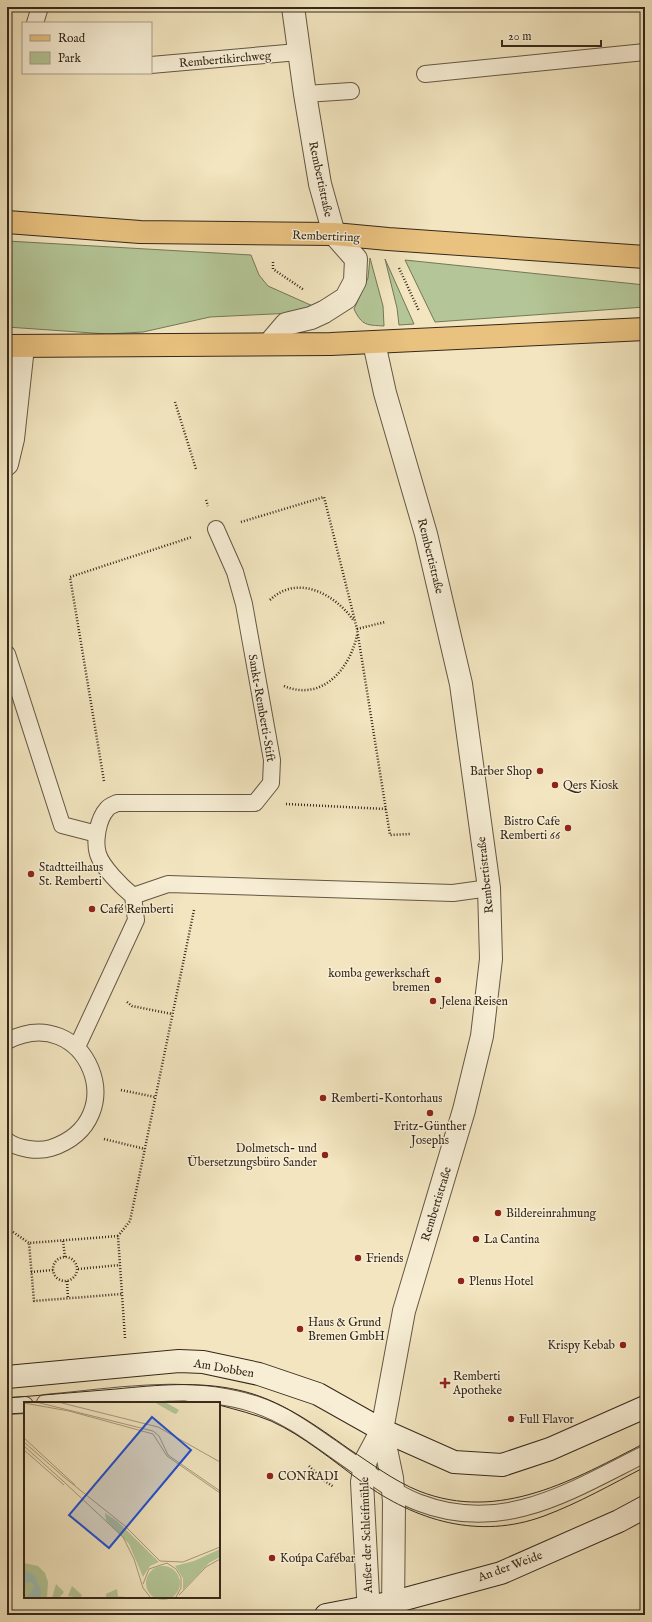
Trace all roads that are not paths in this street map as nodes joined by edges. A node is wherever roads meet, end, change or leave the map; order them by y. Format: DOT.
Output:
graph roads {
  1 [pos="40,7"];
  2 [pos="293,7"];
  3 [pos="35,22"];
  4 [pos="298,52"];
  5 [pos="645,52"];
  6 [pos="152,65"];
  7 [pos="425,74"];
  8 [pos="351,91"];
  9 [pos="305,94"];
  10 [pos="7,222"];
  11 [pos="334,234"];
  12 [pos="645,257"];
  13 [pos="645,329"];
  14 [pos="374,343"];
  15 [pos="269,344"];
  16 [pos="15,346"];
  17 [pos="7,464"];
  18 [pos="216,529"];
  19 [pos="7,654"];
  20 [pos="97,834"];
  21 [pos="489,888"];
  22 [pos="133,896"];
  23 [pos="7,1041"];
  24 [pos="77,1047"];
  25 [pos="7,1141"];
  26 [pos="7,1377"];
  27 [pos="56,1402"];
  28 [pos="24,1405"];
  29 [pos="7,1406"];
  30 [pos="645,1407"];
  31 [pos="382,1430"];
  32 [pos="645,1454"];
  33 [pos="364,1470"];
  34 [pos="393,1489"];
  35 [pos="645,1507"];
  36 [pos="394,1608"];
  37 [pos="369,1611"];
  38 [pos="326,1615"];
  1 -- 3 [label="lane"];
  2 -- 4 [label="street, Rembertistraße"];
  4 -- 6 [label="lane, Rembertikirchweg"];
  4 -- 9 [label="street, Rembertistraße"];
  5 -- 7 [label="lane"];
  8 -- 9 [label="lane"];
  9 -- 11 [label="street, Rembertistraße"];
  10 -- 11 [label="main road, Rembertiring"];
  11 -- 12 [label="main road, Rembertiring"];
  11 -- 15 [label="street, Rembertistraße"];
  13 -- 14 [label="main road"];
  14 -- 15 [label="main road"];
  14 -- 21 [label="street, Rembertistraße"];
  15 -- 16 [label="main road"];
  16 -- 17 [label="street"];
  18 -- 20 [label="lane, Sankt-Remberti-Stift"];
  19 -- 20 [label="lane"];
  20 -- 22 [label="lane"];
  21 -- 22 [label="lane"];
  21 -- 31 [label="street, Rembertistraße"];
  22 -- 24 [label="lane"];
  23 -- 24 [label="lane"];
  24 -- 25 [label="lane"];
  26 -- 31 [label="street, Am Dobben"];
  27 -- 33 [label="lane"];
  28 -- 29 [label="lane"];
  30 -- 31 [label="street"];
  31 -- 33 [label="street, Außer der Schleifmühle"];
  31 -- 34 [label="street"];
  32 -- 34 [label="lane"];
  33 -- 34 [label="lane"];
  33 -- 37 [label="street, Außer der Schleifmühle"];
  34 -- 36 [label="street"];
  35 -- 36 [label="street, An der Weide"];
  36 -- 37 [label="street, An der Weide"];
  37 -- 38 [label="street, Außer der Schleifmühle"];
}
